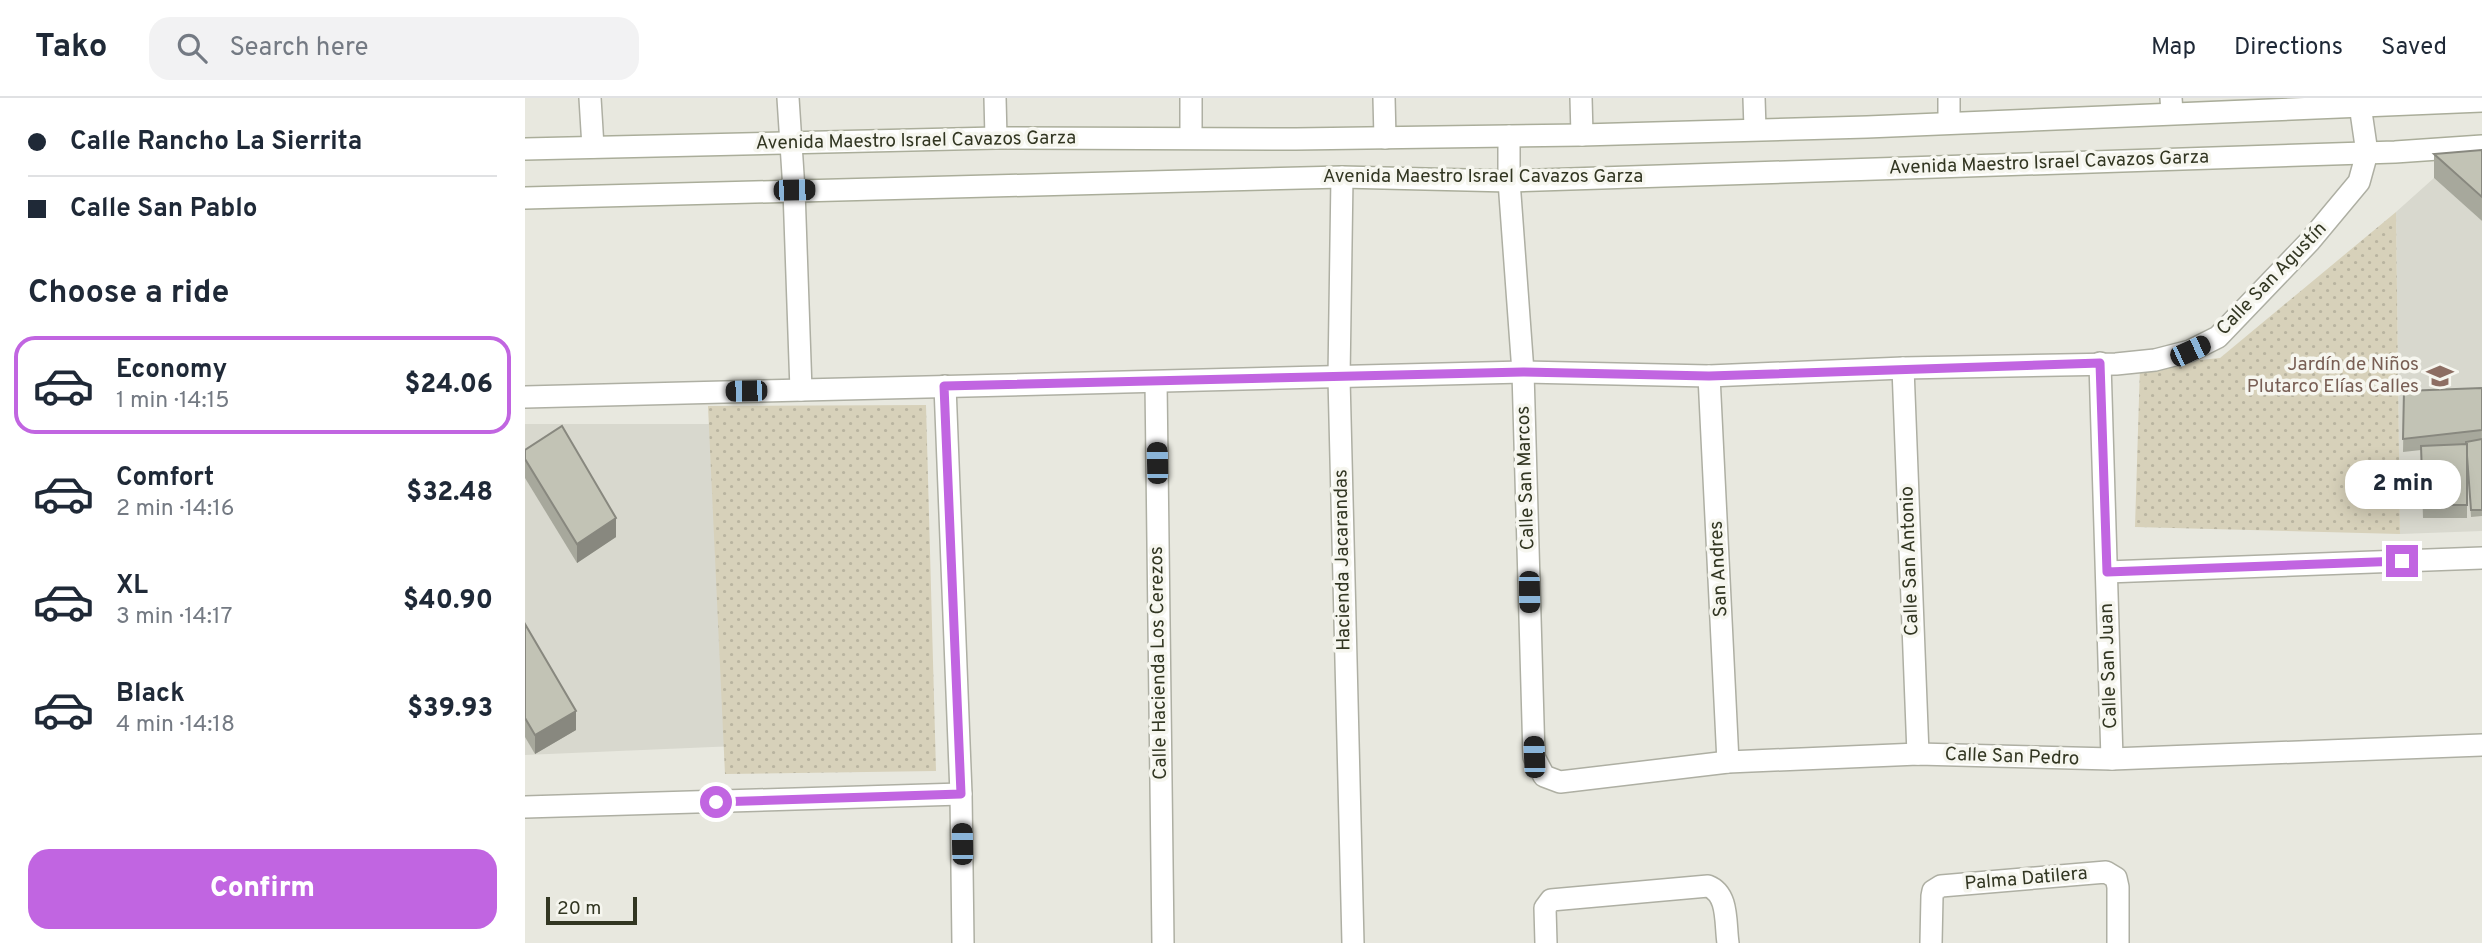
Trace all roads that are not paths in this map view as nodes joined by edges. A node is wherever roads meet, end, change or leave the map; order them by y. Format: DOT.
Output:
graph roads {
  1 [pos="590,98"];
  2 [pos="788,98"];
  3 [pos="995,98"];
  4 [pos="1191,98"];
  5 [pos="1384,98"];
  6 [pos="1581,98"];
  7 [pos="1754,98"];
  8 [pos="1949,98"];
  9 [pos="2482,101"];
  10 [pos="2359,102"];
  11 [pos="2172,106"];
  12 [pos="1949,122"];
  13 [pos="1755,129"];
  14 [pos="1582,135"];
  15 [pos="1509,136"];
  16 [pos="996,138"];
  17 [pos="1191,138"];
  18 [pos="1385,138"];
  19 [pos="790,142"];
  20 [pos="2482,146"];
  21 [pos="593,147"];
  22 [pos="525,149"];
  23 [pos="2367,153"];
  24 [pos="1342,177"];
  25 [pos="1509,181"];
  26 [pos="794,190"];
  27 [pos="525,198"];
  28 [pos="2100,363"];
  29 [pos="1903,368"];
  30 [pos="1523,372"];
  31 [pos="1709,376"];
  32 [pos="1339,378"];
  33 [pos="1156,382"];
  34 [pos="944,386"];
  35 [pos="801,390"];
  36 [pos="525,397"];
  37 [pos="2482,558"];
  38 [pos="2107,572"];
  39 [pos="2482,745"];
  40 [pos="1918,754"];
  41 [pos="2112,760"];
  42 [pos="1728,762"];
  43 [pos="1544,776"];
  44 [pos="961,794"];
  45 [pos="525,807"];
  46 [pos="963,943"];
  47 [pos="1163,943"];
  48 [pos="1353,943"];
  49 [pos="1546,943"];
  50 [pos="1728,943"];
  51 [pos="1931,943"];
  52 [pos="2118,943"];
  1 -- 21 [label="street"];
  2 -- 19 [label="street"];
  3 -- 16 [label="street"];
  4 -- 17 [label="street"];
  5 -- 18 [label="street"];
  6 -- 14 [label="street"];
  7 -- 13 [label="street"];
  8 -- 12 [label="street"];
  9 -- 10 [label="street, Avenida Maestro Israel Cavazos Garza"];
  10 -- 11 [label="street, Avenida Maestro Israel Cavazos Garza"];
  10 -- 23 [label="street, Calle San Agustín"];
  11 -- 12 [label="street, Avenida Maestro Israel Cavazos Garza"];
  12 -- 13 [label="street, Avenida Maestro Israel Cavazos Garza"];
  13 -- 14 [label="street, Avenida Maestro Israel Cavazos Garza"];
  14 -- 15 [label="street, Avenida Maestro Israel Cavazos Garza"];
  15 -- 18 [label="street, Avenida Maestro Israel Cavazos Garza"];
  15 -- 25 [label="street, Calle San Marcos"];
  16 -- 17 [label="street, Avenida Maestro Israel Cavazos Garza"];
  16 -- 19 [label="street, Avenida Maestro Israel Cavazos Garza"];
  17 -- 18 [label="street, Avenida Maestro Israel Cavazos Garza"];
  19 -- 21 [label="street, Avenida Maestro Israel Cavazos Garza"];
  19 -- 26 [label="street"];
  20 -- 23 [label="street, Avenida Maestro Israel Cavazos Garza"];
  21 -- 22 [label="street, Avenida Maestro Israel Cavazos Garza"];
  23 -- 25 [label="street, Avenida Maestro Israel Cavazos Garza"];
  23 -- 28 [label="street, Calle San Agustín"];
  24 -- 25 [label="street, Avenida Maestro Israel Cavazos Garza"];
  24 -- 26 [label="street, Avenida Maestro Israel Cavazos Garza"];
  24 -- 32 [label="street, Hacienda Jacarandas"];
  25 -- 30 [label="street, Calle San Marcos"];
  26 -- 27 [label="street, Avenida Maestro Israel Cavazos Garza"];
  26 -- 35 [label="street"];
  28 -- 29 [label="street, Calle San Agustín"];
  28 -- 38 [label="street, Calle San Juan"];
  29 -- 31 [label="street, Calle San Agustín"];
  29 -- 40 [label="street, Calle San Antonio"];
  30 -- 31 [label="street, Calle San Agustín"];
  30 -- 32 [label="street, Calle San Agustín"];
  30 -- 43 [label="street, Calle San Marcos"];
  31 -- 42 [label="street, San Andres"];
  32 -- 33 [label="street, Calle San Agustín"];
  32 -- 48 [label="street, Hacienda Jacarandas"];
  33 -- 34 [label="street, Calle San Agustín"];
  33 -- 47 [label="street, Calle Hacienda Los Cerezos"];
  34 -- 35 [label="street, Calle San Agustín"];
  34 -- 44 [label="street"];
  35 -- 36 [label="street, Calle San Agustín"];
  37 -- 38 [label="street"];
  38 -- 41 [label="street, Calle San Juan"];
  39 -- 41 [label="street, Calle San Pedro"];
  40 -- 41 [label="street, Calle San Pedro"];
  40 -- 42 [label="street, Calle San Pedro"];
  42 -- 43 [label="street, Calle San Pedro"];
  44 -- 45 [label="street"];
  44 -- 46 [label="street"];
  49 -- 50 [label="street"];
  51 -- 52 [label="street, Palma Datilera"];
}
